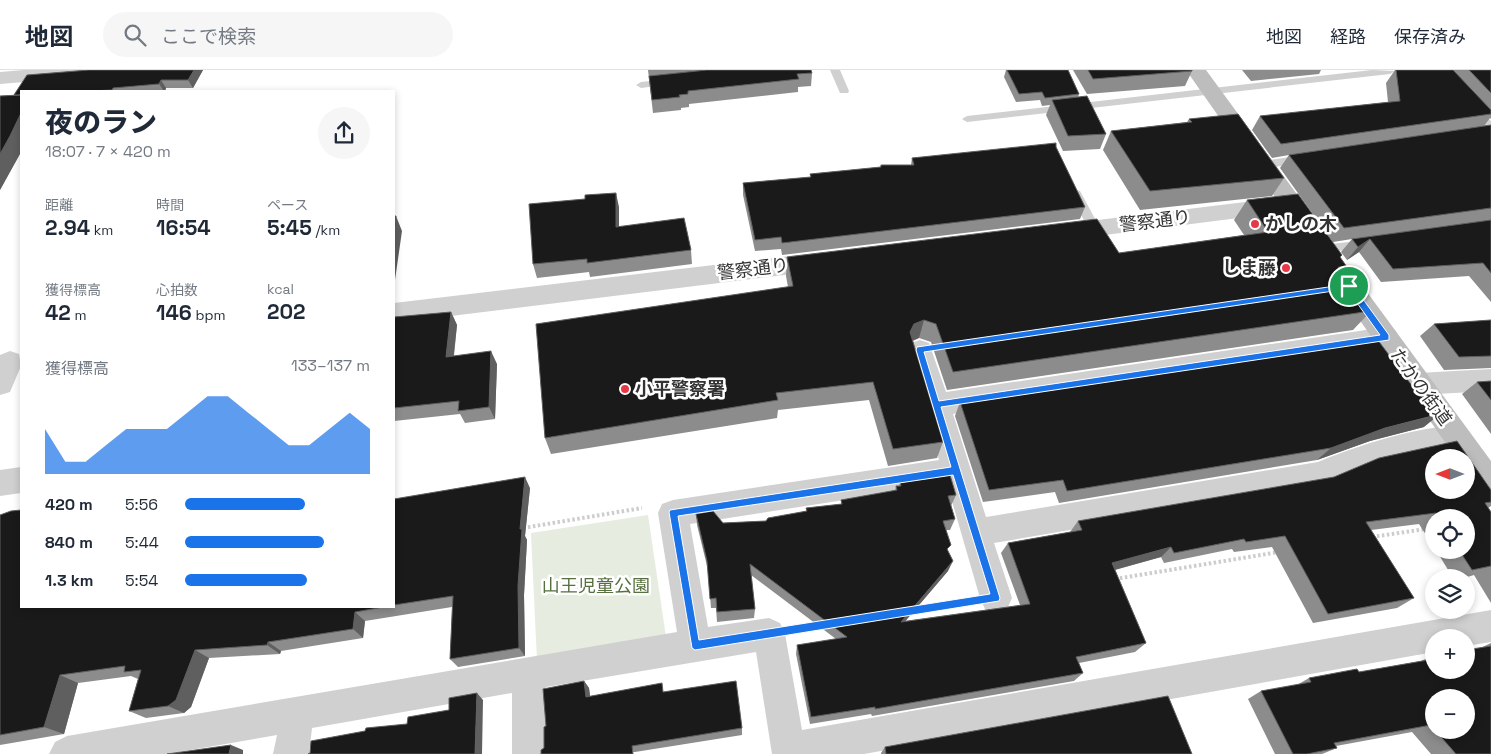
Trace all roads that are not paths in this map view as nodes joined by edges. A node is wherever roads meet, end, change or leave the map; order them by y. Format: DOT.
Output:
graph roads {
  1 [pos="96,70"];
  2 [pos="835,70"];
  3 [pos="1196,70"];
  4 [pos="1388,70"];
  5 [pos="0,78"];
  6 [pos="679,81"];
  7 [pos="640,84"];
  8 [pos="844,91"];
  9 [pos="1211,92"];
  10 [pos="1464,99"];
  11 [pos="967,119"];
  12 [pos="1488,131"];
  13 [pos="1309,158"];
  14 [pos="1263,165"];
  15 [pos="1071,184"];
  16 [pos="1291,204"];
  17 [pos="1094,228"];
  18 [pos="1044,234"];
  19 [pos="1379,242"];
  20 [pos="1323,249"];
  21 [pos="847,258"];
  22 [pos="395,313"];
  23 [pos="1386,338"];
  24 [pos="920,350"];
  25 [pos="1491,380"];
  26 [pos="1418,384"];
  27 [pos="936,404"];
  28 [pos="1457,437"];
  29 [pos="956,470"];
  30 [pos="20,480"];
  31 [pos="0,482"];
  32 [pos="1491,484"];
  33 [pos="976,532"];
  34 [pos="996,598"];
  35 [pos="1491,626"];
  36 [pos="695,645"];
  37 [pos="529,674"];
  38 [pos="297,714"];
  39 [pos="66,754"];
  40 [pos="291,754"];
  41 [pos="530,754"];
  1 -- 5 [label="street"];
  2 -- 8 [label="lane"];
  3 -- 9 [label="street, たかの街道"];
  4 -- 9 [label="lane"];
  6 -- 7 [label="lane"];
  9 -- 11 [label="lane"];
  9 -- 14 [label="street, たかの街道"];
  10 -- 12 [label="lane"];
  13 -- 14 [label="lane"];
  14 -- 16 [label="street, たかの街道"];
  15 -- 17 [label="lane"];
  16 -- 17 [label="street, 警察通り"];
  16 -- 20 [label="street, たかの街道"];
  17 -- 18 [label="street, 警察通り"];
  19 -- 20 [label="lane"];
  20 -- 23 [label="street, たかの街道"];
  21 -- 22 [label="street, 警察通り"];
  23 -- 26 [label="street, たかの街道"];
  23 -- 27 [label="street"];
  24 -- 27 [label="street"];
  25 -- 26 [label="street"];
  26 -- 28 [label="street, たかの街道"];
  27 -- 29 [label="street"];
  28 -- 32 [label="street, たかの街道"];
  28 -- 33 [label="street"];
  29 -- 33 [label="street"];
  29 -- 36 [label="street"];
  30 -- 31 [label="street"];
  33 -- 34 [label="street"];
  35 -- 36 [label="street"];
  36 -- 37 [label="street"];
  37 -- 38 [label="street"];
  37 -- 41 [label="street"];
  38 -- 39 [label="street"];
  38 -- 40 [label="street"];
}
